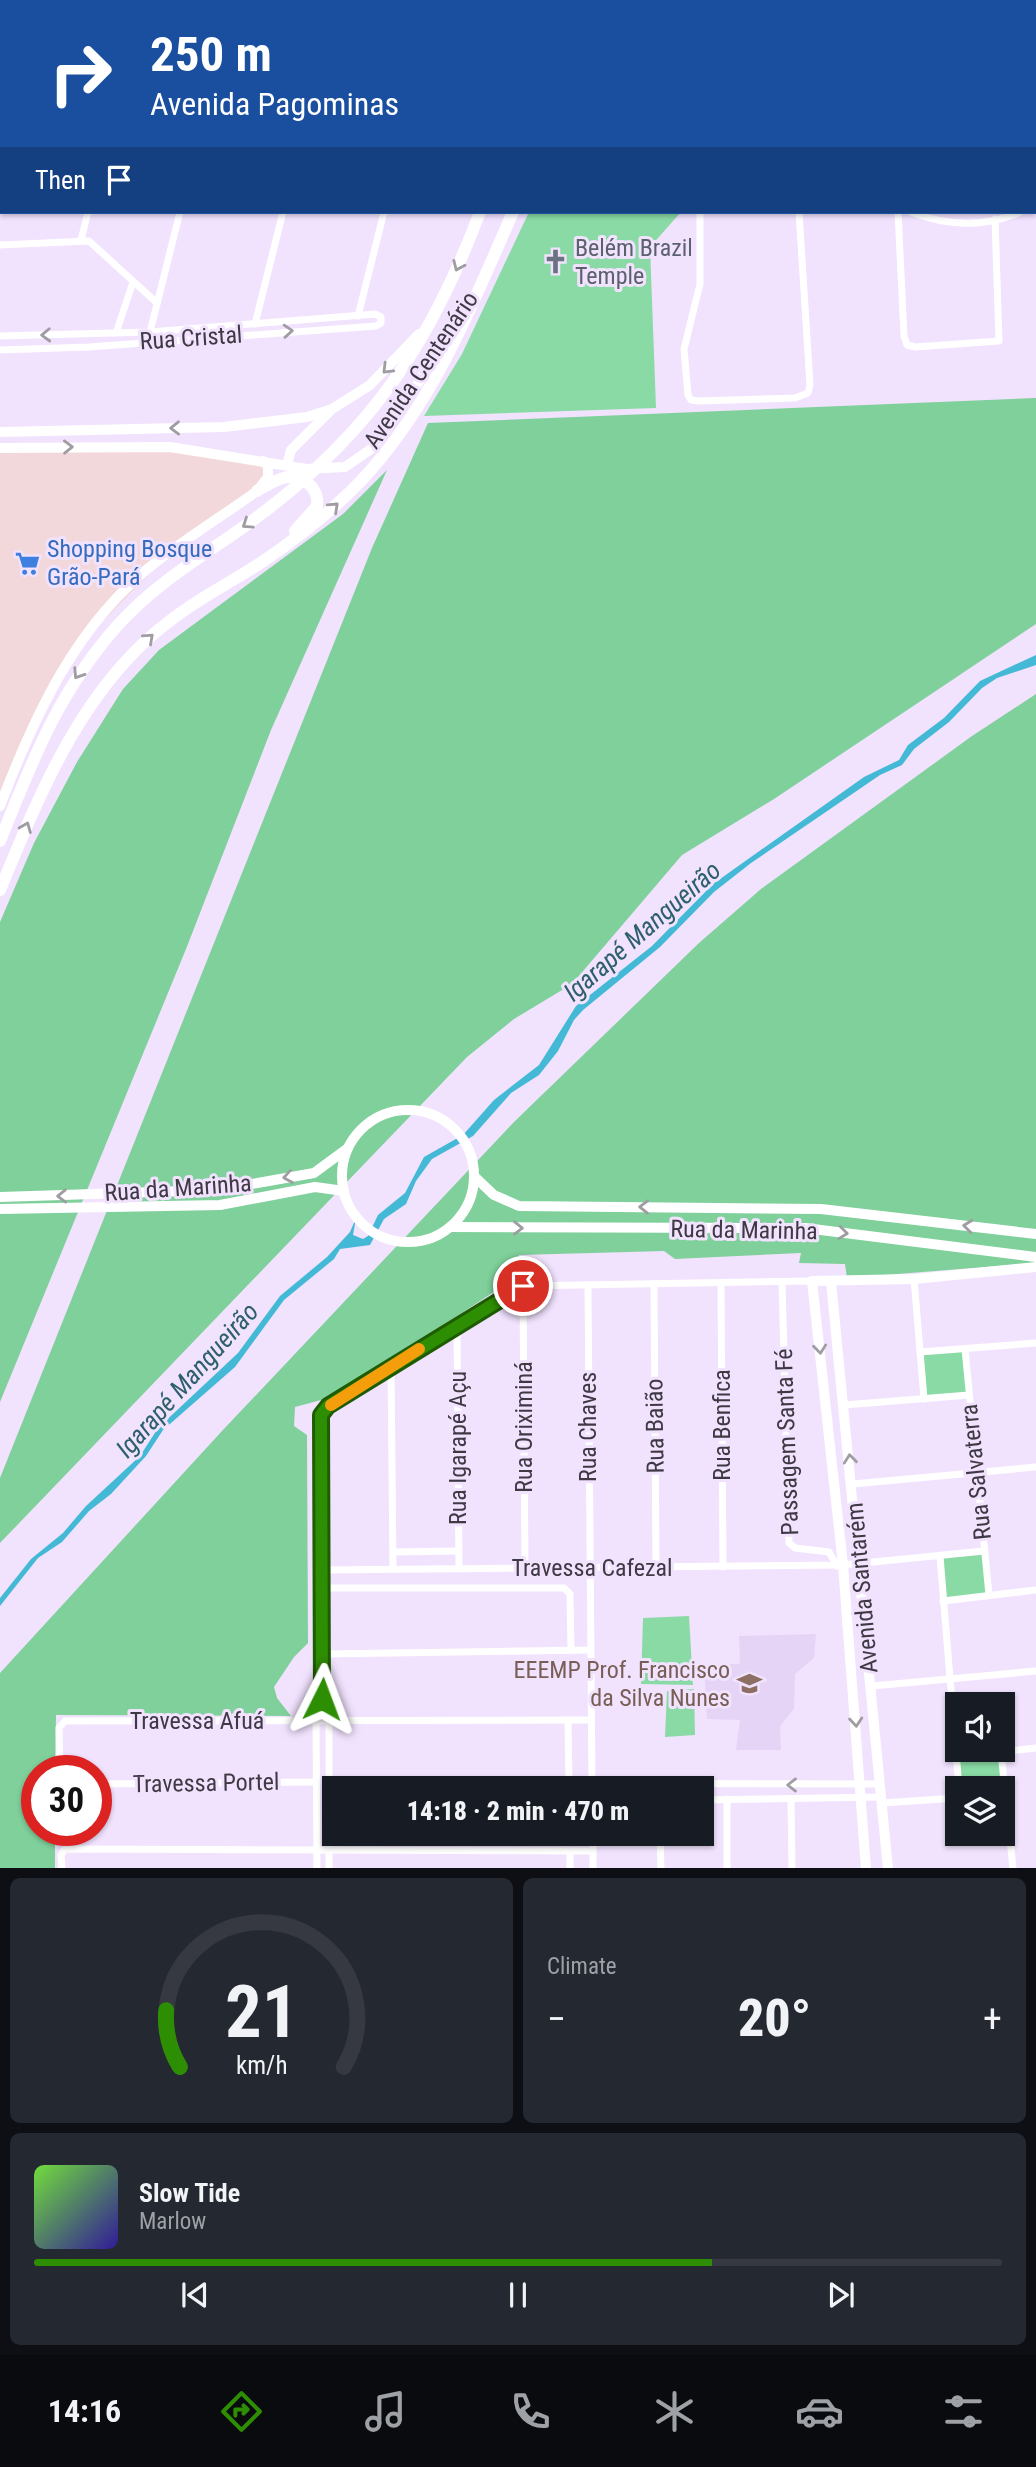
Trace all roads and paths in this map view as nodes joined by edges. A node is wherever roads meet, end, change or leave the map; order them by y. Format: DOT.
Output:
graph roads {
  1 [pos="88,214"];
  2 [pos="179,214"];
  3 [pos="282,214"];
  4 [pos="384,214"];
  5 [pos="479,214"];
  6 [pos="512,214"];
  7 [pos="700,214"];
  8 [pos="799,214"];
  9 [pos="898,214"];
  10 [pos="918,214"];
  11 [pos="1013,214"];
  12 [pos="995,219"];
  13 [pos="81,240"];
  14 [pos="0,246"];
  15 [pos="489,265"];
  16 [pos="133,282"];
  17 [pos="157,303"];
  18 [pos="358,316"];
  19 [pos="309,319"];
  20 [pos="433,319"];
  21 [pos="255,324"];
  22 [pos="209,327"];
  23 [pos="309,330"];
  24 [pos="150,332"];
  25 [pos="116,333"];
  26 [pos="90,334"];
  27 [pos="208,336"];
  28 [pos="0,337"];
  29 [pos="89,346"];
  30 [pos="0,350"];
  31 [pos="332,410"];
  32 [pos="20,431"];
  33 [pos="0,432"];
  34 [pos="0,448"];
  35 [pos="263,461"];
  36 [pos="287,465"];
  37 [pos="257,491"];
  38 [pos="265,560"];
  39 [pos="0,806"];
  40 [pos="0,841"];
  41 [pos="0,890"];
  42 [pos="348,1148"];
  43 [pos="474,1176"];
  44 [pos="344,1191"];
  45 [pos="0,1197"];
  46 [pos="0,1209"];
  47 [pos="450,1227"];
  48 [pos="1036,1234"];
  49 [pos="1036,1257"];
  50 [pos="1036,1267"];
  51 [pos="914,1279"];
  52 [pos="812,1281"];
  53 [pos="782,1282"];
  54 [pos="831,1282"];
  55 [pos="721,1283"];
  56 [pos="654,1284"];
  57 [pos="588,1285"];
  58 [pos="523,1286"];
  59 [pos="815,1308"];
  60 [pos="834,1308"];
  61 [pos="457,1326"];
  62 [pos="1036,1343"];
  63 [pos="965,1349"];
  64 [pos="920,1352"];
  65 [pos="391,1367"];
  66 [pos="969,1395"];
  67 [pos="924,1399"];
  68 [pos="844,1405"];
  69 [pos="1036,1467"];
  70 [pos="977,1472"];
  71 [pos="853,1484"];
  72 [pos="459,1551"];
  73 [pos="984,1551"];
  74 [pos="393,1552"];
  75 [pos="940,1556"];
  76 [pos="860,1563"];
  77 [pos="840,1565"];
  78 [pos="723,1567"];
  79 [pos="589,1568"];
  80 [pos="656,1568"];
  81 [pos="393,1569"];
  82 [pos="459,1569"];
  83 [pos="526,1569"];
  84 [pos="324,1570"];
  85 [pos="324,1588"];
  86 [pos="1036,1590"];
  87 [pos="989,1595"];
  88 [pos="943,1601"];
  89 [pos="571,1650"];
  90 [pos="590,1650"];
  91 [pos="324,1654"];
  92 [pos="1036,1671"];
  93 [pos="949,1677"];
  94 [pos="872,1686"];
  95 [pos="950,1692"];
  96 [pos="322,1699"];
  97 [pos="316,1720"];
  98 [pos="568,1720"];
  99 [pos="591,1720"];
  100 [pos="329,1721"];
  101 [pos="1036,1748"];
  102 [pos="1015,1750"];
  103 [pos="60,1755"];
  104 [pos="329,1776"];
  105 [pos="569,1776"];
  106 [pos="592,1776"];
  107 [pos="317,1782"];
  108 [pos="112,1784"];
  109 [pos="880,1784"];
  110 [pos="714,1786"];
  111 [pos="861,1786"];
  112 [pos="862,1798"];
  113 [pos="945,1798"];
  114 [pos="727,1799"];
  115 [pos="791,1799"];
  116 [pos="714,1800"];
  117 [pos="881,1800"];
  118 [pos="593,1846"];
  119 [pos="660,1846"];
  120 [pos="1010,1846"];
  121 [pos="317,1849"];
  122 [pos="329,1849"];
  123 [pos="570,1851"];
  124 [pos="593,1851"];
  125 [pos="62,1868"];
  126 [pos="317,1868"];
  127 [pos="329,1868"];
  128 [pos="570,1868"];
  129 [pos="593,1868"];
  130 [pos="661,1868"];
  131 [pos="727,1868"];
  132 [pos="792,1868"];
  133 [pos="866,1868"];
  134 [pos="888,1868"];
  135 [pos="1013,1868"];
  1 -- 13 [label="street"];
  2 -- 17 [label="street"];
  3 -- 21 [label="street"];
  4 -- 18 [label="street"];
  5 -- 20 [label="main road, Avenida Centenário, one-way"];
  6 -- 15 [label="main road, Avenida Centenário"];
  7 -- 8 [label="street"];
  9 -- 12 [label="street"];
  10 -- 12 [label="street"];
  11 -- 12 [label="street"];
  13 -- 14 [label="street"];
  13 -- 16 [label="street"];
  15 -- 36 [label="main road, Avenida Centenário"];
  38 -- 15 [label="main road, Avenida Centenário, one-way"];
  16 -- 17 [label="street"];
  16 -- 25 [label="street"];
  17 -- 24 [label="street"];
  18 -- 19 [label="street, Rua Cristal"];
  18 -- 23 [label="street, Rua Cristal"];
  19 -- 21 [label="street, Rua Cristal"];
  19 -- 23 [label="street"];
  20 -- 31 [label="main road, one-way"];
  20 -- 40 [label="main road, Avenida Centenário, one-way"];
  21 -- 22 [label="street, Rua Cristal"];
  22 -- 24 [label="street, Rua Cristal"];
  22 -- 27 [label="street"];
  27 -- 23 [label="street, Rua Cristal, one-way"];
  24 -- 25 [label="street, Rua Cristal"];
  25 -- 26 [label="street, Rua Cristal"];
  26 -- 28 [label="street, Rua Cristal, one-way"];
  26 -- 29 [label="street"];
  27 -- 29 [label="street, Rua Cristal"];
  29 -- 30 [label="street, Rua Cristal"];
  31 -- 32 [label="main road, one-way"];
  31 -- 36 [label="main road"];
  32 -- 33 [label="main road"];
  32 -- 34 [label="main road"];
  34 -- 35 [label="main road, one-way"];
  35 -- 36 [label="main road"];
  35 -- 37 [label="main road"];
  37 -- 38 [label="main road"];
  37 -- 39 [label="main road"];
  41 -- 38 [label="main road, Avenida Centenário, one-way"];
  42 -- 43 [label="main road"];
  42 -- 44 [label="main road"];
  42 -- 45 [label="main road, Rua da Marinha, one-way"];
  43 -- 47 [label="main road"];
  48 -- 43 [label="main road, Rua da Marinha, one-way"];
  44 -- 46 [label="main road, Rua da Marinha"];
  44 -- 47 [label="main road"];
  47 -- 49 [label="main road, Rua da Marinha, one-way"];
  50 -- 51 [label="main road, Rua da Marinha"];
  51 -- 54 [label="main road, Rua da Marinha"];
  51 -- 64 [label="street"];
  52 -- 53 [label="street, Rua da Marinha"];
  52 -- 54 [label="main road, Rua da Marinha"];
  52 -- 59 [label="main road, Avenida Santarém"];
  53 -- 55 [label="street, Rua da Marinha"];
  53 -- 77 [label="street, Passagem Santa Fé"];
  54 -- 60 [label="main road, Avenida Santarém"];
  55 -- 56 [label="street, Rua da Marinha"];
  55 -- 78 [label="street, Rua Benfica"];
  56 -- 57 [label="street, Rua da Marinha"];
  56 -- 80 [label="street, Rua Baião"];
  57 -- 58 [label="street, Rua da Marinha"];
  57 -- 79 [label="street, Rua Chaves"];
  58 -- 61 [label="street"];
  58 -- 83 [label="street, Rua Oriximiná"];
  59 -- 60 [label="main road"];
  59 -- 77 [label="main road, Avenida Santarém, one-way"];
  60 -- 68 [label="main road, Avenida Santarém"];
  61 -- 65 [label="street"];
  61 -- 72 [label="street, Rua Igarapé Açu"];
  62 -- 63 [label="street"];
  63 -- 64 [label="street"];
  63 -- 66 [label="street, Rua Salvaterra"];
  64 -- 67 [label="street"];
  65 -- 74 [label="street"];
  65 -- 84 [label="street"];
  66 -- 67 [label="street"];
  66 -- 70 [label="street, Rua Salvaterra"];
  67 -- 68 [label="street"];
  71 -- 68 [label="main road, Avenida Santarém, one-way"];
  69 -- 70 [label="street"];
  70 -- 71 [label="street"];
  70 -- 73 [label="street, Rua Salvaterra"];
  71 -- 76 [label="main road, Avenida Santarém"];
  72 -- 74 [label="street"];
  72 -- 82 [label="street, Rua Igarapé Açu"];
  73 -- 75 [label="street, Travessa Cafezal"];
  73 -- 87 [label="street, Rua Salvaterra"];
  74 -- 81 [label="street"];
  75 -- 76 [label="street, Travessa Cafezal"];
  75 -- 88 [label="street"];
  76 -- 77 [label="street, Travessa Cafezal"];
  76 -- 94 [label="main road, Avenida Santarém"];
  77 -- 78 [label="street, Travessa Cafezal"];
  77 -- 111 [label="main road, Avenida Santarém, one-way"];
  78 -- 80 [label="street, Travessa Cafezal"];
  79 -- 80 [label="street, Travessa Cafezal"];
  79 -- 83 [label="street, Travessa Cafezal"];
  79 -- 90 [label="street, Rua Chaves"];
  81 -- 82 [label="street, Travessa Cafezal"];
  81 -- 84 [label="street, Travessa Cafezal"];
  82 -- 83 [label="street, Travessa Cafezal"];
  84 -- 85 [label="street"];
  85 -- 89 [label="street, Travessa Cafezal"];
  85 -- 91 [label="street"];
  86 -- 87 [label="street"];
  87 -- 88 [label="street"];
  88 -- 93 [label="street"];
  89 -- 90 [label="street"];
  89 -- 91 [label="street"];
  90 -- 99 [label="street, Rua Chaves"];
  91 -- 96 [label="street"];
  92 -- 93 [label="street"];
  93 -- 94 [label="street"];
  93 -- 95 [label="street"];
  94 -- 109 [label="main road, Avenida Santarém"];
  96 -- 97 [label="street"];
  96 -- 100 [label="street"];
  97 -- 100 [label="street, Travessa Afuá"];
  97 -- 103 [label="street, Travessa Afuá"];
  97 -- 107 [label="street"];
  98 -- 99 [label="street, Travessa Afuá"];
  98 -- 100 [label="street, Travessa Afuá"];
  98 -- 105 [label="street"];
  99 -- 106 [label="street, Rua Chaves"];
  100 -- 104 [label="street"];
  101 -- 102 [label="street"];
  107 -- 108 [label="street, Travessa Portel"];
  107 -- 121 [label="street"];
  109 -- 111 [label="street"];
  109 -- 117 [label="main road, Avenida Santarém"];
  111 -- 110 [label="street, one-way"];
  111 -- 112 [label="main road, Avenida Santarém"];
  112 -- 115 [label="street"];
  112 -- 117 [label="street"];
  112 -- 133 [label="main road, Avenida Santarém"];
  113 -- 117 [label="street"];
  114 -- 115 [label="street"];
  114 -- 116 [label="street"];
  114 -- 131 [label="street"];
  115 -- 132 [label="street"];
  117 -- 134 [label="main road, Avenida Santarém"];
  118 -- 124 [label="street"];
  119 -- 130 [label="street"];
  120 -- 135 [label="street"];
  121 -- 122 [label="street"];
  121 -- 125 [label="street"];
  121 -- 126 [label="street"];
  122 -- 123 [label="street"];
  122 -- 127 [label="street"];
  123 -- 124 [label="street"];
  123 -- 128 [label="street"];
  124 -- 129 [label="street"];
}
